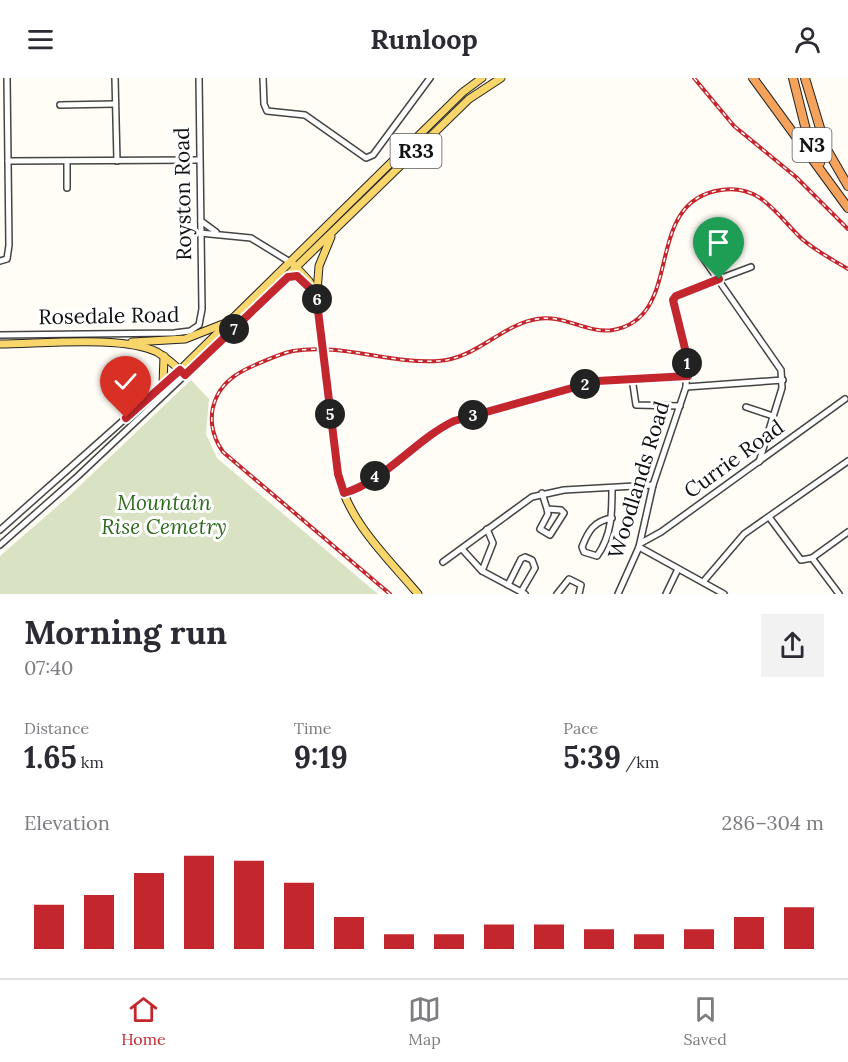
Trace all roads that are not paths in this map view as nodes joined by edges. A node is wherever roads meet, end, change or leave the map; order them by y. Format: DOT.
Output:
graph roads {
  1 [pos="7,78"];
  2 [pos="116,78"];
  3 [pos="199,78"];
  4 [pos="263,78"];
  5 [pos="430,78"];
  6 [pos="482,78"];
  7 [pos="501,78"];
  8 [pos="753,78"];
  9 [pos="759,78"];
  10 [pos="793,78"];
  11 [pos="805,78"];
  12 [pos="773,103"];
  13 [pos="115,104"];
  14 [pos="60,105"];
  15 [pos="3,122"];
  16 [pos="199,160"];
  17 [pos="8,161"];
  18 [pos="67,161"];
  19 [pos="117,161"];
  20 [pos="848,186"];
  21 [pos="67,188"];
  22 [pos="0,189"];
  23 [pos="8,189"];
  24 [pos="848,206"];
  25 [pos="201,221"];
  26 [pos="335,229"];
  27 [pos="200,233"];
  28 [pos="211,233"];
  29 [pos="219,234"];
  30 [pos="703,236"];
  31 [pos="200,241"];
  32 [pos="0,261"];
  33 [pos="290,262"];
  34 [pos="297,267"];
  35 [pos="751,267"];
  36 [pos="288,277"];
  37 [pos="719,279"];
  38 [pos="316,296"];
  39 [pos="202,309"];
  40 [pos="228,322"];
  41 [pos="0,335"];
  42 [pos="106,342"];
  43 [pos="0,344"];
  44 [pos="164,356"];
  45 [pos="182,373"];
  46 [pos="688,376"];
  47 [pos="632,378"];
  48 [pos="783,380"];
  49 [pos="163,385"];
  50 [pos="686,387"];
  51 [pos="845,399"];
  52 [pos="680,406"];
  53 [pos="746,407"];
  54 [pos="773,416"];
  55 [pos="848,461"];
  56 [pos="759,462"];
  57 [pos="653,485"];
  58 [pos="612,488"];
  59 [pos="344,493"];
  60 [pos="542,493"];
  61 [pos="547,509"];
  62 [pos="769,517"];
  63 [pos="612,518"];
  64 [pos="487,529"];
  65 [pos="0,530"];
  66 [pos="848,532"];
  67 [pos="0,545"];
  68 [pos="640,545"];
  69 [pos="462,549"];
  70 [pos="812,558"];
  71 [pos="443,562"];
  72 [pos="678,568"];
  73 [pos="482,571"];
  74 [pos="703,582"];
  75 [pos="511,589"];
  76 [pos="523,593"];
  77 [pos="418,594"];
  78 [pos="557,594"];
  79 [pos="579,594"];
  80 [pos="618,594"];
  81 [pos="666,594"];
  82 [pos="724,594"];
  83 [pos="839,594"];
  1 -- 15 [label="street"];
  2 -- 13 [label="street"];
  3 -- 16 [label="street, Royston Road"];
  4 -- 5 [label="street"];
  6 -- 33 [label="main road, R33"];
  7 -- 26 [label="main road, R33"];
  8 -- 12 [label="highway"];
  9 -- 12 [label="highway"];
  10 -- 24 [label="highway, N3"];
  11 -- 20 [label="highway, N3"];
  12 -- 24 [label="highway"];
  13 -- 14 [label="street"];
  13 -- 19 [label="street"];
  15 -- 17 [label="street"];
  16 -- 19 [label="street"];
  16 -- 25 [label="street, Royston Road"];
  17 -- 18 [label="street"];
  17 -- 23 [label="street"];
  18 -- 19 [label="street"];
  18 -- 21 [label="street"];
  22 -- 23 [label="street"];
  23 -- 32 [label="street"];
  25 -- 27 [label="street, Royston Road"];
  25 -- 29 [label="street"];
  26 -- 34 [label="main road, R33"];
  26 -- 38 [label="main road"];
  27 -- 28 [label="street"];
  27 -- 31 [label="street, Royston Road"];
  28 -- 29 [label="street"];
  28 -- 31 [label="street"];
  29 -- 33 [label="street"];
  30 -- 37 [label="street"];
  31 -- 39 [label="street, Royston Road"];
  33 -- 34 [label="main road"];
  33 -- 40 [label="main road, R33"];
  34 -- 36 [label="main road, R33"];
  34 -- 38 [label="main road"];
  35 -- 37 [label="street"];
  36 -- 38 [label="main road"];
  36 -- 45 [label="main road, R33"];
  37 -- 46 [label="street, Woodlands Road"];
  37 -- 48 [label="street"];
  38 -- 59 [label="main road"];
  39 -- 41 [label="street, Rosedale Road"];
  40 -- 42 [label="main road"];
  40 -- 45 [label="main road, R33"];
  42 -- 43 [label="main road"];
  42 -- 44 [label="main road"];
  44 -- 45 [label="main road"];
  44 -- 49 [label="main road"];
  45 -- 49 [label="street"];
  45 -- 67 [label="street"];
  46 -- 47 [label="street"];
  46 -- 50 [label="street, Woodlands Road"];
  47 -- 52 [label="street"];
  47 -- 59 [label="street"];
  48 -- 50 [label="street"];
  48 -- 54 [label="street"];
  49 -- 65 [label="street"];
  50 -- 52 [label="street, Woodlands Road"];
  51 -- 56 [label="street, Currie Road"];
  52 -- 57 [label="street, Woodlands Road"];
  53 -- 54 [label="street"];
  54 -- 56 [label="street"];
  55 -- 62 [label="street"];
  56 -- 68 [label="street, Currie Road"];
  57 -- 58 [label="street"];
  57 -- 68 [label="street, Woodlands Road"];
  58 -- 60 [label="street"];
  58 -- 63 [label="street"];
  59 -- 77 [label="main road"];
  60 -- 61 [label="street"];
  60 -- 64 [label="street"];
  61 -- 61 [label="street"];
  62 -- 70 [label="street"];
  62 -- 74 [label="street"];
  63 -- 63 [label="street"];
  64 -- 69 [label="street"];
  64 -- 73 [label="street"];
  66 -- 70 [label="street"];
  68 -- 72 [label="street"];
  68 -- 80 [label="street, Woodlands Road"];
  69 -- 71 [label="street"];
  69 -- 73 [label="street"];
  70 -- 83 [label="street"];
  72 -- 74 [label="street"];
  72 -- 81 [label="street"];
  73 -- 75 [label="street"];
  74 -- 82 [label="street"];
  75 -- 76 [label="street"];
  75 -- 76 [label="street"];
  78 -- 79 [label="street"];
}
